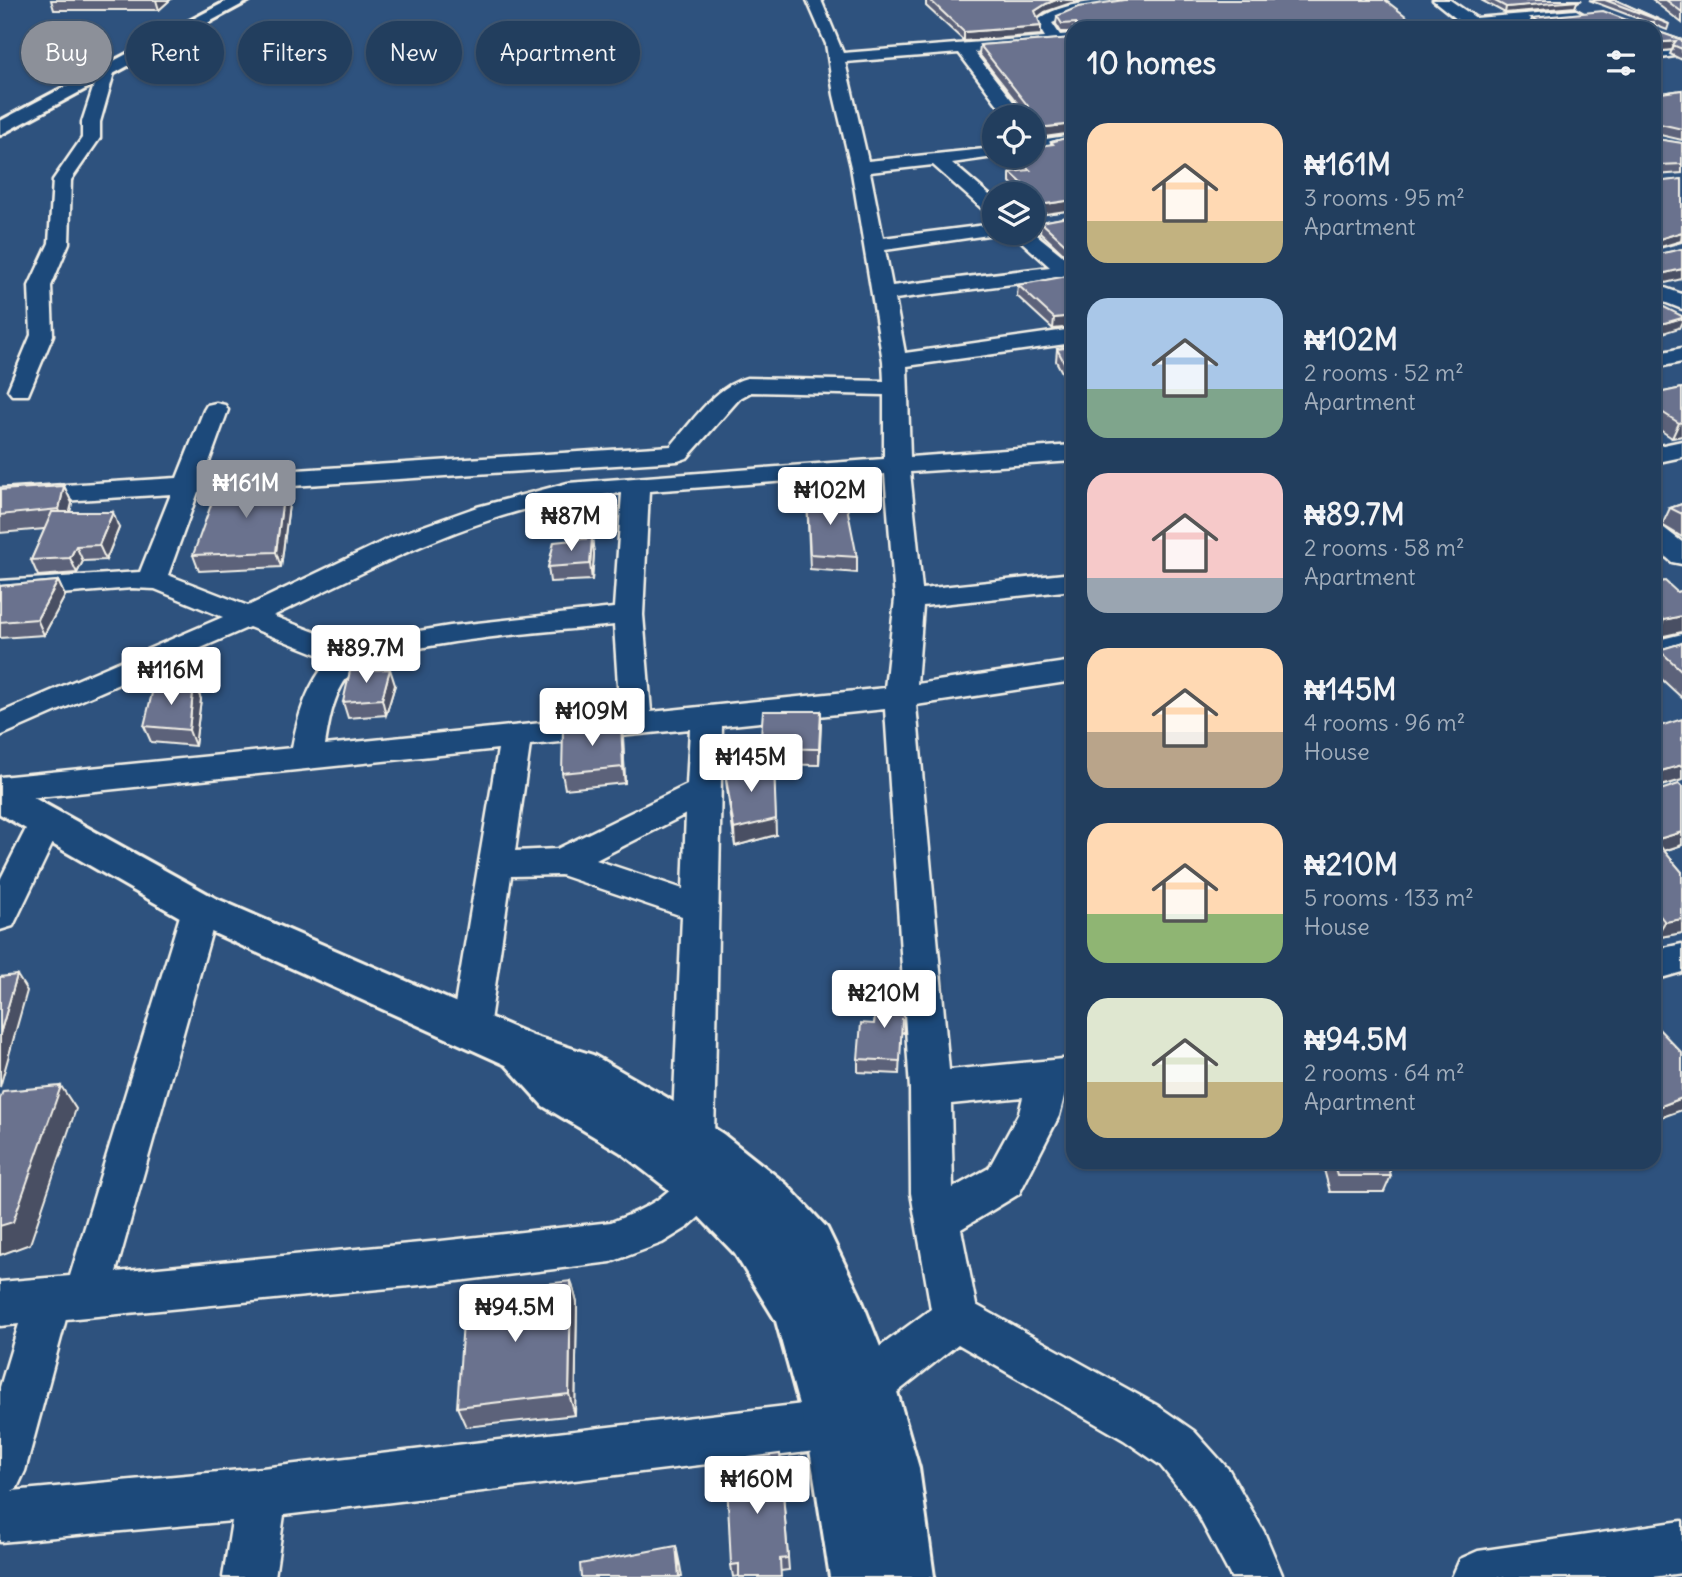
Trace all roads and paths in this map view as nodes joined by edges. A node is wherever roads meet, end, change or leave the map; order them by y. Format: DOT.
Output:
graph roads {
  1 [pos="242,0"];
  2 [pos="814,0"];
  3 [pos="1135,0"];
  4 [pos="1440,0"];
  5 [pos="1567,0"];
  6 [pos="1589,7"];
  7 [pos="1470,21"];
  8 [pos="1506,21"];
  9 [pos="1663,36"];
  10 [pos="1066,40"];
  11 [pos="1055,41"];
  12 [pos="1682,43"];
  13 [pos="963,48"];
  14 [pos="1682,50"];
  15 [pos="1661,53"];
  16 [pos="836,58"];
  17 [pos="112,70"];
  18 [pos="85,84"];
  19 [pos="103,84"];
  20 [pos="1007,105"];
  21 [pos="0,129"];
  22 [pos="1066,141"];
  23 [pos="1045,143"];
  24 [pos="982,155"];
  25 [pos="939,161"];
  26 [pos="860,167"];
  27 [pos="982,199"];
  28 [pos="982,232"];
  29 [pos="874,245"];
  30 [pos="1038,245"];
  31 [pos="1066,267"];
  32 [pos="1066,271"];
  33 [pos="1661,293"];
  34 [pos="883,294"];
  35 [pos="1682,302"];
  36 [pos="1066,337"];
  37 [pos="1682,355"];
  38 [pos="1661,360"];
  39 [pos="895,374"];
  40 [pos="20,390"];
  41 [pos="216,410"];
  42 [pos="1682,449"];
  43 [pos="1066,454"];
  44 [pos="1661,454"];
  45 [pos="897,467"];
  46 [pos="636,484"];
  47 [pos="187,486"];
  48 [pos="0,497"];
  49 [pos="1661,540"];
  50 [pos="1682,559"];
  51 [pos="1661,564"];
  52 [pos="151,581"];
  53 [pos="1066,582"];
  54 [pos="0,590"];
  55 [pos="909,599"];
  56 [pos="628,615"];
  57 [pos="249,616"];
  58 [pos="1682,643"];
  59 [pos="1661,648"];
  60 [pos="352,657"];
  61 [pos="1066,672"];
  62 [pos="900,697"];
  63 [pos="706,716"];
  64 [pos="636,723"];
  65 [pos="0,725"];
  66 [pos="516,735"];
  67 [pos="307,756"];
  68 [pos="0,789"];
  69 [pos="704,791"];
  70 [pos="0,797"];
  71 [pos="45,824"];
  72 [pos="562,862"];
  73 [pos="496,864"];
  74 [pos="700,908"];
  75 [pos="200,909"];
  76 [pos="0,916"];
  77 [pos="1682,958"];
  78 [pos="1661,963"];
  79 [pos="470,1028"];
  80 [pos="1060,1077"];
  81 [pos="930,1089"];
  82 [pos="698,1163"];
  83 [pos="938,1220"];
  84 [pos="67,1298"];
  85 [pos="0,1304"];
  86 [pos="956,1318"];
  87 [pos="868,1385"];
  88 [pos="832,1425"];
  89 [pos="0,1471"];
  90 [pos="262,1493"];
  91 [pos="0,1517"];
  92 [pos="1682,1547"];
  93 [pos="249,1577"];
  94 [pos="860,1577"];
  95 [pos="904,1577"];
  96 [pos="1257,1577"];
  97 [pos="1478,1577"];
  1 -- 17 [label="main road"];
  2 -- 16 [label="street"];
  3 -- 11 [label="street"];
  4 -- 7 [label="street"];
  5 -- 6 [label="street"];
  6 -- 8 [label="street"];
  9 -- 12 [label="street"];
  10 -- 11 [label="street"];
  11 -- 13 [label="street"];
  13 -- 16 [label="street"];
  13 -- 20 [label="street"];
  14 -- 15 [label="street"];
  16 -- 26 [label="street"];
  18 -- 21 [label="main road"];
  19 -- 40 [label="street"];
  22 -- 23 [label="street"];
  24 -- 25 [label="street"];
  25 -- 26 [label="street"];
  25 -- 27 [label="street"];
  26 -- 29 [label="street"];
  28 -- 29 [label="street"];
  29 -- 34 [label="street"];
  30 -- 31 [label="street"];
  32 -- 34 [label="street"];
  33 -- 35 [label="street"];
  34 -- 39 [label="street"];
  36 -- 39 [label="street"];
  37 -- 38 [label="street"];
  39 -- 45 [label="street"];
  39 -- 47 [label="street"];
  41 -- 47 [label="street"];
  42 -- 44 [label="street"];
  43 -- 45 [label="street"];
  45 -- 46 [label="street"];
  45 -- 55 [label="street"];
  46 -- 56 [label="street"];
  46 -- 57 [label="street"];
  47 -- 48 [label="street"];
  47 -- 52 [label="street"];
  49 -- 50 [label="street"];
  50 -- 51 [label="street"];
  52 -- 54 [label="street"];
  52 -- 57 [label="street"];
  53 -- 55 [label="street"];
  55 -- 62 [label="street"];
  56 -- 60 [label="street"];
  56 -- 64 [label="street"];
  57 -- 60 [label="street"];
  57 -- 65 [label="street"];
  58 -- 59 [label="street"];
  60 -- 67 [label="street"];
  61 -- 62 [label="street"];
  62 -- 63 [label="street"];
  62 -- 81 [label="street"];
  63 -- 64 [label="street"];
  63 -- 69 [label="street"];
  64 -- 66 [label="street"];
  66 -- 67 [label="street"];
  66 -- 73 [label="street"];
  67 -- 68 [label="street"];
  69 -- 72 [label="street"];
  69 -- 74 [label="street"];
  70 -- 71 [label="main road"];
  71 -- 75 [label="main road"];
  71 -- 76 [label="street"];
  72 -- 73 [label="street"];
  72 -- 74 [label="street"];
  73 -- 79 [label="street"];
  74 -- 82 [label="street"];
  75 -- 79 [label="main road"];
  75 -- 84 [label="street"];
  77 -- 78 [label="street"];
  79 -- 82 [label="main road"];
  80 -- 81 [label="street"];
  80 -- 83 [label="street"];
  81 -- 83 [label="street"];
  82 -- 84 [label="street"];
  82 -- 87 [label="main road"];
  82 -- 88 [label="main road"];
  83 -- 86 [label="street"];
  84 -- 85 [label="street"];
  84 -- 89 [label="street"];
  86 -- 87 [label="street"];
  86 -- 96 [label="street"];
  87 -- 88 [label="street"];
  87 -- 95 [label="main road"];
  88 -- 90 [label="street"];
  88 -- 94 [label="main road"];
  90 -- 91 [label="street"];
  90 -- 93 [label="street"];
  92 -- 97 [label="street"];
}
